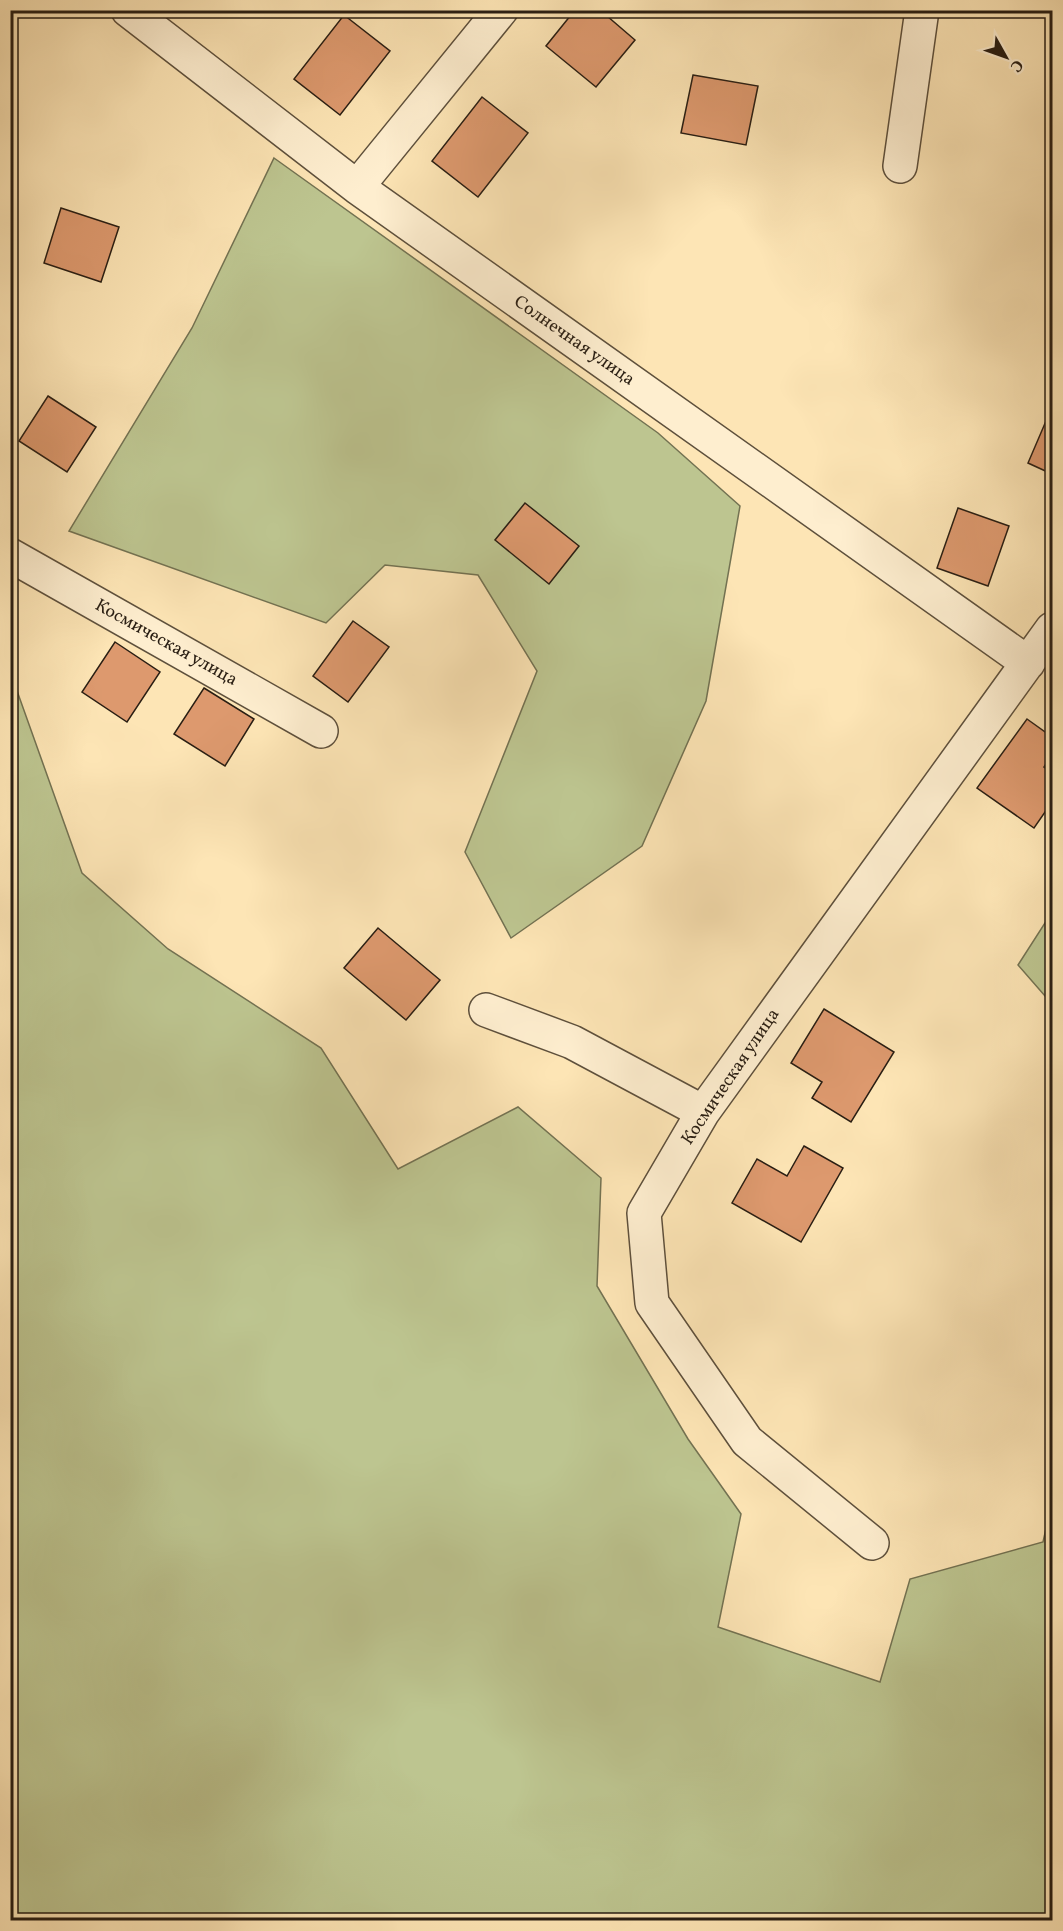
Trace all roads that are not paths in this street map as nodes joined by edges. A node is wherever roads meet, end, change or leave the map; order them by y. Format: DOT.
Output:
graph roads {
  1 [pos="128,10"];
  2 [pos="501,10"];
  3 [pos="922,10"];
  4 [pos="900,166"];
  5 [pos="357,187"];
  6 [pos="10,555"];
  7 [pos="1053,629"];
  8 [pos="1028,663"];
  9 [pos="321,731"];
  10 [pos="486,1010"];
  11 [pos="703,1112"];
  12 [pos="872,1543"];
  1 -- 5 [label="street, Солнечная улица"];
  2 -- 5 [label="street"];
  3 -- 4 [label="street"];
  5 -- 8 [label="street, Солнечная улица"];
  6 -- 9 [label="street, Космическая улица"];
  7 -- 8 [label="street, Космическая улица"];
  8 -- 11 [label="street, Космическая улица"];
  10 -- 11 [label="street"];
  11 -- 12 [label="street, Космическая улица"];
}
